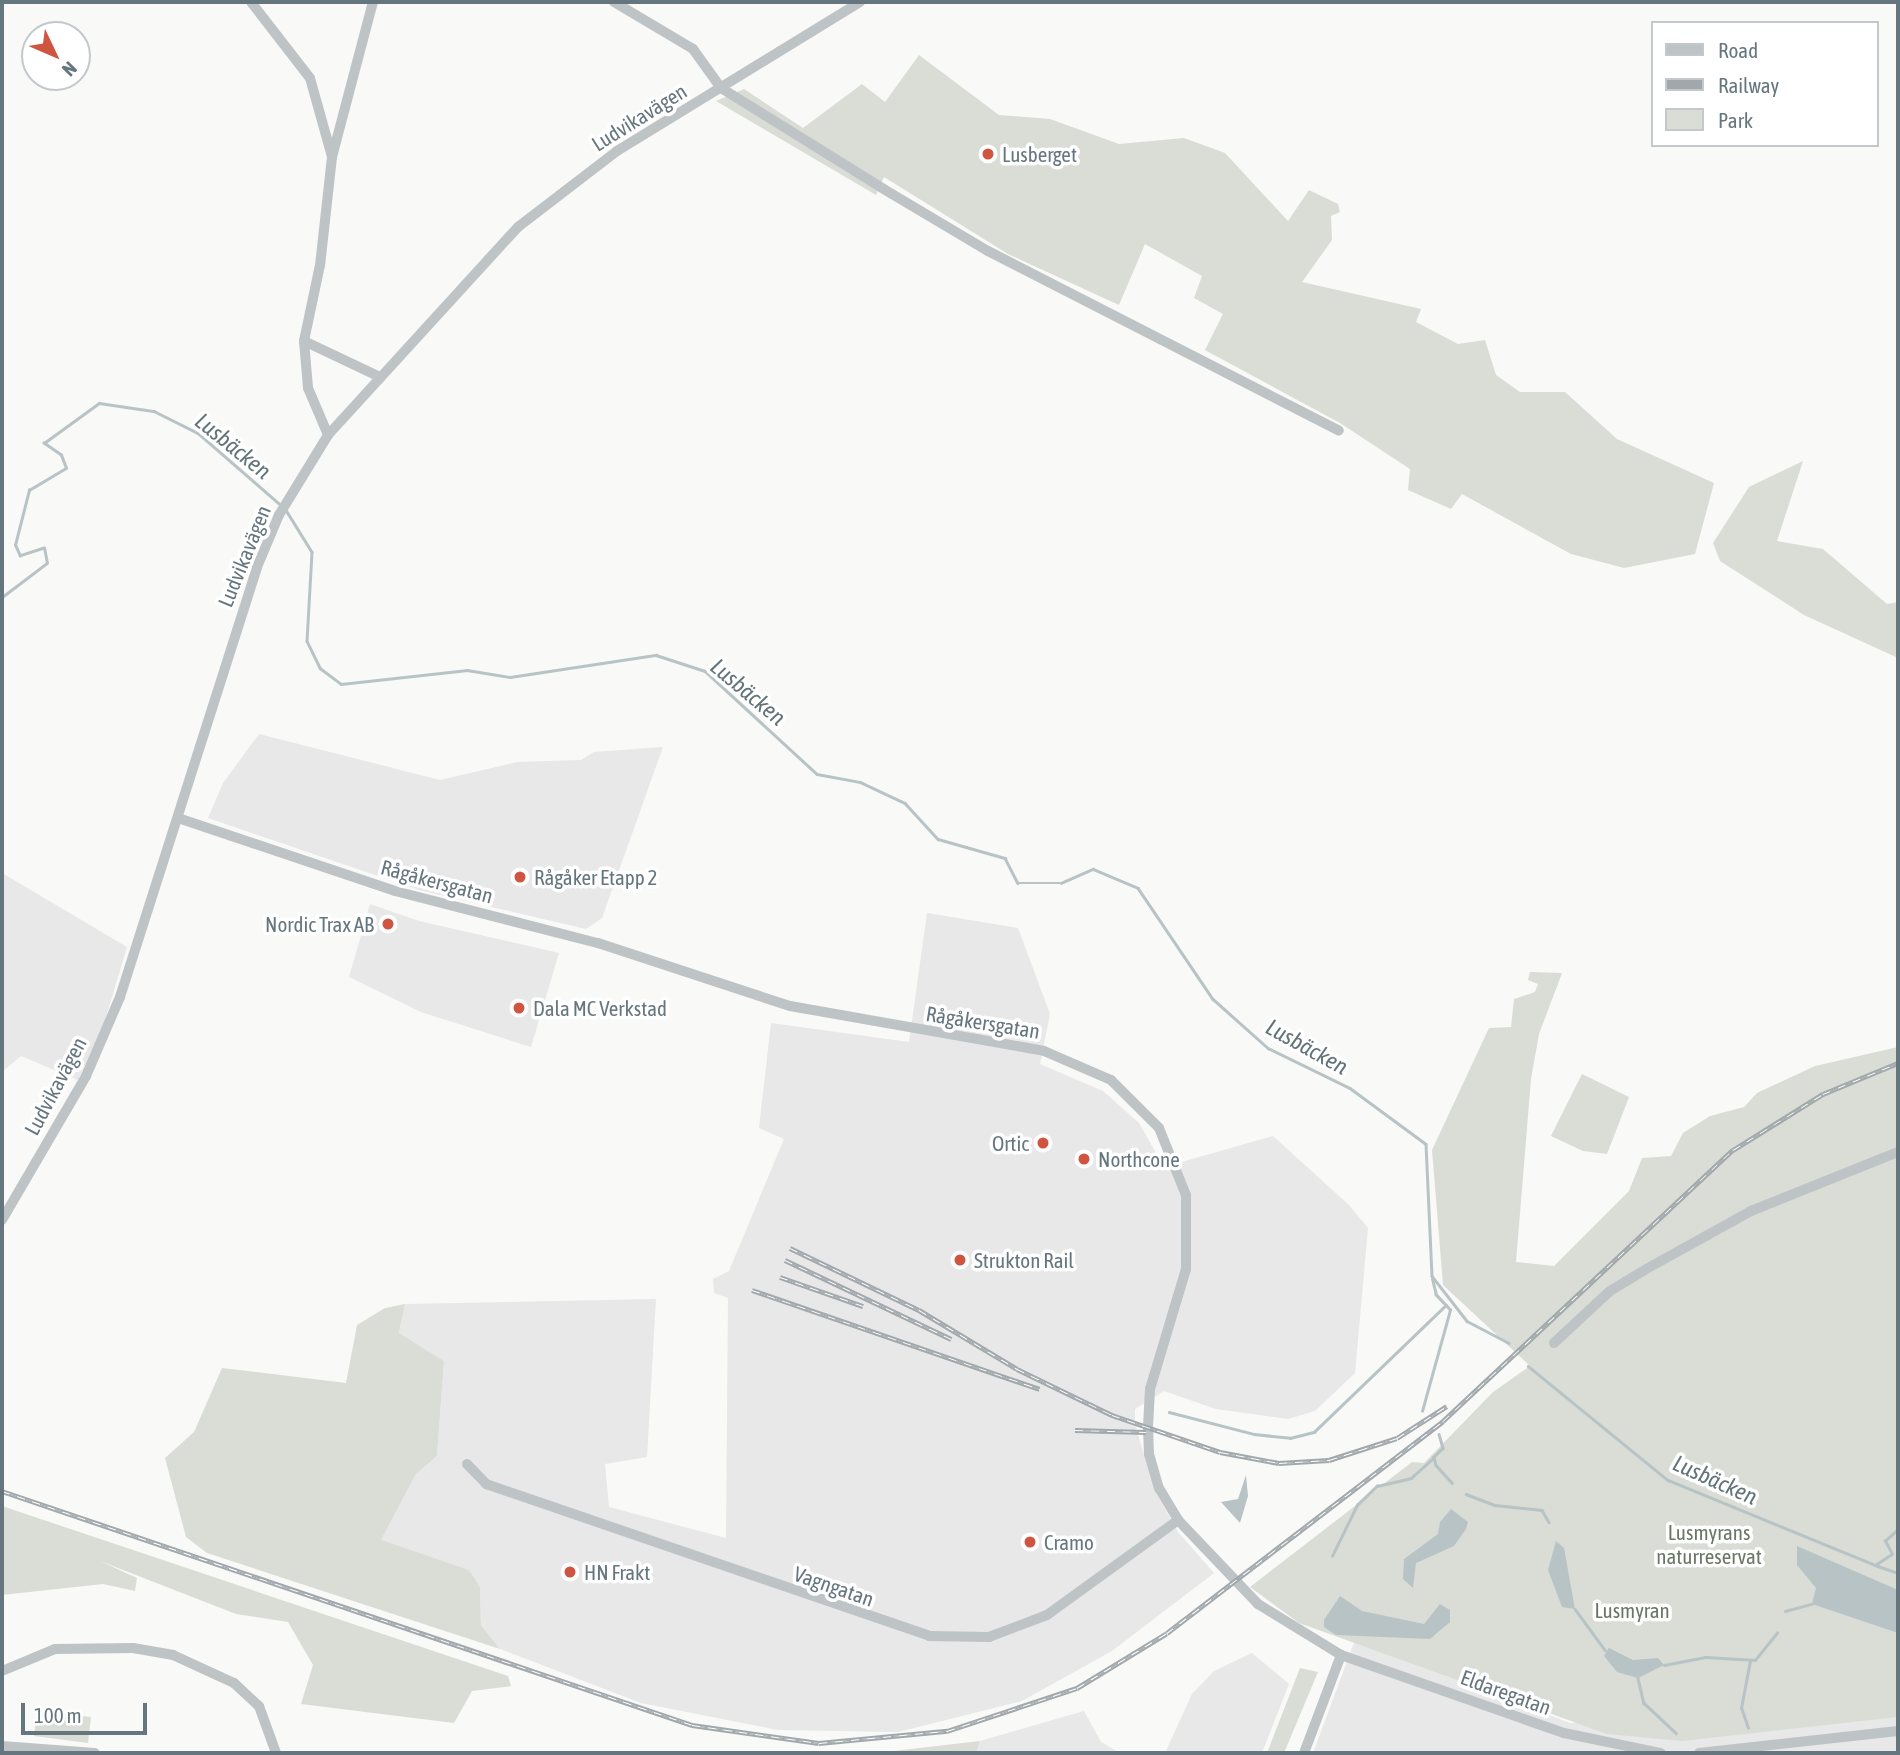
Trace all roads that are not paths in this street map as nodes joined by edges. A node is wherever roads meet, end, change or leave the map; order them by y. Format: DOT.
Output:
graph roads {
  1 [pos="251,2"];
  2 [pos="373,2"];
  3 [pos="614,2"];
  4 [pos="860,2"];
  5 [pos="721,88"];
  6 [pos="332,157"];
  7 [pos="304,341"];
  8 [pos="380,377"];
  9 [pos="1339,431"];
  10 [pos="328,435"];
  11 [pos="181,819"];
  12 [pos="1898,1152"];
  13 [pos="2,1220"];
  14 [pos="1554,1343"];
  15 [pos="467,1464"];
  16 [pos="1178,1520"];
  17 [pos="1341,1655"];
  18 [pos="2,1671"];
  19 [pos="1898,1731"];
  20 [pos="2,1746"];
  21 [pos="95,1753"];
  22 [pos="276,1753"];
  23 [pos="1304,1753"];
  24 [pos="1661,1753"];
  25 [pos="1699,1753"];
  1 -- 6 [label="street"];
  2 -- 6 [label="street"];
  3 -- 5 [label="street"];
  4 -- 5 [label="street, Ludvikavägen"];
  5 -- 8 [label="street, Ludvikavägen"];
  5 -- 9 [label="street"];
  6 -- 7 [label="street"];
  7 -- 8 [label="street"];
  7 -- 10 [label="street"];
  8 -- 10 [label="street, Ludvikavägen"];
  10 -- 11 [label="street, Ludvikavägen"];
  11 -- 13 [label="street, Ludvikavägen"];
  11 -- 16 [label="street, Rågåkersgatan"];
  12 -- 14 [label="street"];
  15 -- 16 [label="street, Vagngatan"];
  16 -- 17 [label="street, Rågåkersgatan"];
  17 -- 23 [label="street"];
  17 -- 24 [label="street, Eldaregatan"];
  18 -- 22 [label="street"];
  19 -- 25 [label="street"];
  20 -- 21 [label="street"];
}
